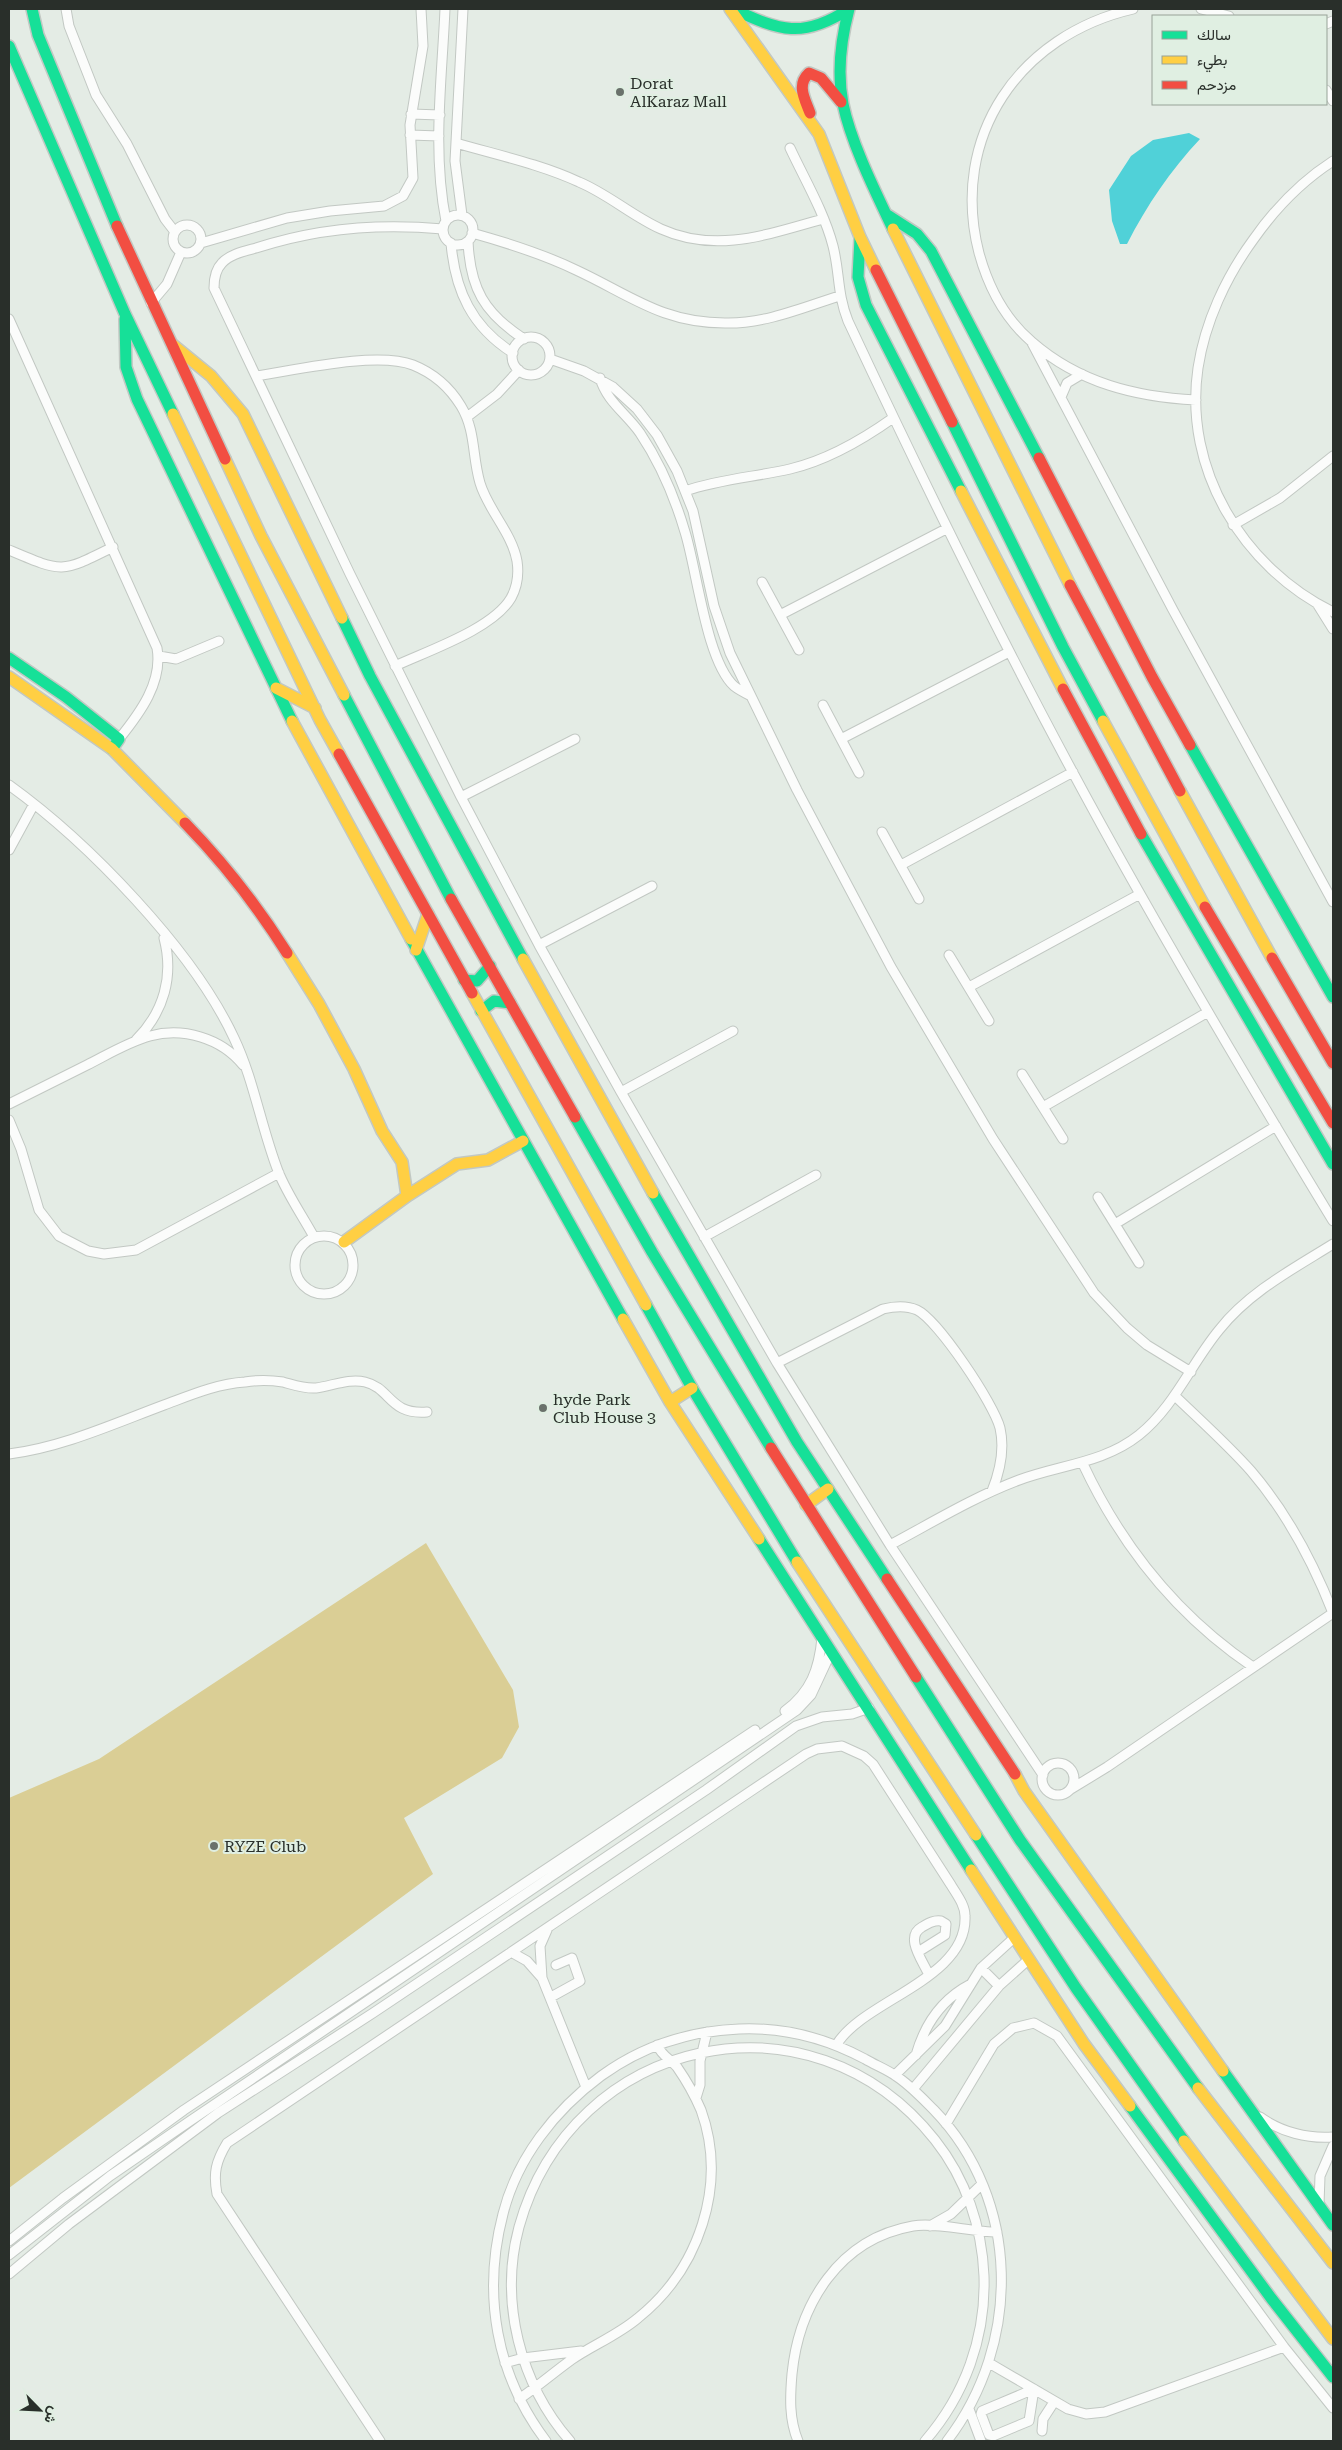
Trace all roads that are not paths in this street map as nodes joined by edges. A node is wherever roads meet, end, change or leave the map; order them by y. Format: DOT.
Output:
graph roads {
  1 [pos="32,9"];
  2 [pos="66,9"];
  3 [pos="421,9"];
  4 [pos="445,9"];
  5 [pos="463,9"];
  6 [pos="732,9"];
  7 [pos="849,9"];
  8 [pos="1133,9"];
  9 [pos="1201,9"];
  10 [pos="1225,15"];
  11 [pos="9,46"];
  12 [pos="843,104"];
  13 [pos="411,114"];
  14 [pos="440,115"];
  15 [pos="819,134"];
  16 [pos="410,135"];
  17 [pos="439,136"];
  18 [pos="456,143"];
  19 [pos="790,148"];
  20 [pos="1333,161"];
  21 [pos="886,214"];
  22 [pos="462,215"];
  23 [pos="823,219"];
  24 [pos="444,225"];
  25 [pos="175,232"];
  26 [pos="470,237"];
  27 [pos="860,237"];
  28 [pos="201,243"];
  29 [pos="451,243"];
  30 [pos="181,252"];
  31 [pos="839,296"];
  32 [pos="151,303"];
  33 [pos="125,314"];
  34 [pos="9,320"];
  35 [pos="524,339"];
  36 [pos="1032,343"];
  37 [pos="172,344"];
  38 [pos="513,353"];
  39 [pos="550,359"];
  40 [pos="519,370"];
  41 [pos="1082,374"];
  42 [pos="256,376"];
  43 [pos="600,378"];
  44 [pos="1061,397"];
  45 [pos="1196,400"];
  46 [pos="467,417"];
  47 [pos="893,418"];
  48 [pos="1333,456"];
  49 [pos="686,491"];
  50 [pos="1233,525"];
  51 [pos="946,529"];
  52 [pos="113,547"];
  53 [pos="9,550"];
  54 [pos="708,579"];
  55 [pos="697,581"];
  56 [pos="762,582"];
  57 [pos="1318,605"];
  58 [pos="1333,612"];
  59 [pos="780,615"];
  60 [pos="1333,629"];
  61 [pos="219,641"];
  62 [pos="798,650"];
  63 [pos="1009,652"];
  64 [pos="159,656"];
  65 [pos="9,658"];
  66 [pos="395,666"];
  67 [pos="9,677"];
  68 [pos="276,688"];
  69 [pos="751,696"];
  70 [pos="823,705"];
  71 [pos="315,708"];
  72 [pos="119,738"];
  73 [pos="841,739"];
  74 [pos="575,740"];
  75 [pos="112,749"];
  76 [pos="1073,772"];
  77 [pos="859,773"];
  78 [pos="9,785"];
  79 [pos="461,797"];
  80 [pos="34,804"];
  81 [pos="882,832"];
  82 [pos="9,850"];
  83 [pos="901,865"];
  84 [pos="652,886"];
  85 [pos="1140,894"];
  86 [pos="919,899"];
  87 [pos="1333,902"];
  88 [pos="428,914"];
  89 [pos="164,934"];
  90 [pos="539,946"];
  91 [pos="416,950"];
  92 [pos="949,954"];
  93 [pos="490,966"];
  94 [pos="464,980"];
  95 [pos="968,987"];
  96 [pos="1333,997"];
  97 [pos="510,1003"];
  98 [pos="481,1011"];
  99 [pos="1208,1012"];
  100 [pos="989,1021"];
  101 [pos="733,1031"];
  102 [pos="134,1042"];
  103 [pos="1333,1064"];
  104 [pos="249,1072"];
  105 [pos="1022,1074"];
  106 [pos="620,1092"];
  107 [pos="9,1104"];
  108 [pos="1043,1106"];
  109 [pos="9,1120"];
  110 [pos="1333,1123"];
  111 [pos="1276,1126"];
  112 [pos="1063,1140"];
  113 [pos="523,1141"];
  114 [pos="1333,1164"];
  115 [pos="279,1173"];
  116 [pos="816,1175"];
  117 [pos="407,1196"];
  118 [pos="1098,1197"];
  119 [pos="1333,1221"];
  120 [pos="1115,1224"];
  121 [pos="314,1237"];
  122 [pos="704,1237"];
  123 [pos="344,1242"];
  124 [pos="1333,1244"];
  125 [pos="1139,1262"];
  126 [pos="777,1363"];
  127 [pos="1191,1372"];
  128 [pos="692,1388"];
  129 [pos="1175,1396"];
  130 [pos="670,1402"];
  131 [pos="427,1412"];
  132 [pos="9,1454"];
  133 [pos="1083,1464"];
  134 [pos="828,1489"];
  135 [pos="992,1491"];
  136 [pos="806,1505"];
  137 [pos="890,1544"];
  138 [pos="816,1594"];
  139 [pos="800,1604"];
  140 [pos="1333,1613"];
  141 [pos="822,1638"];
  142 [pos="831,1652"];
  143 [pos="1253,1667"];
  144 [pos="869,1708"];
  145 [pos="1043,1775"];
  146 [pos="1071,1789"];
  147 [pos="945,1829"];
  148 [pos="984,1851"];
  149 [pos="549,1926"];
  150 [pos="1014,1938"];
  151 [pos="511,1952"];
  152 [pos="918,1952"];
  153 [pos="1028,1960"];
  154 [pos="556,1965"];
  155 [pos="981,1968"];
  156 [pos="929,1975"];
  157 [pos="542,1978"];
  158 [pos="971,1984"];
  159 [pos="999,1986"];
  160 [pos="551,1997"];
  161 [pos="707,2032"];
  162 [pos="837,2044"];
  163 [pos="657,2046"];
  164 [pos="702,2052"];
  165 [pos="916,2055"];
  166 [pos="668,2060"];
  167 [pos="896,2075"];
  168 [pos="586,2087"];
  169 [pos="912,2089"];
  170 [pos="696,2098"];
  171 [pos="1255,2113"];
  172 [pos="946,2124"];
  173 [pos="1333,2137"];
  174 [pos="1333,2146"];
  175 [pos="982,2184"];
  176 [pos="969,2197"];
  177 [pos="1319,2207"];
  178 [pos="1333,2225"];
  179 [pos="930,2226"];
  180 [pos="979,2232"];
  181 [pos="997,2232"];
  182 [pos="9,2241"];
  183 [pos="9,2255"];
  184 [pos="1333,2263"];
  185 [pos="9,2274"];
  186 [pos="1333,2339"];
  187 [pos="1284,2347"];
  188 [pos="586,2350"];
  189 [pos="523,2358"];
  190 [pos="504,2363"];
  191 [pos="989,2363"];
  192 [pos="1333,2377"];
  193 [pos="535,2389"];
  194 [pos="1034,2389"];
  195 [pos="519,2399"];
  196 [pos="1054,2402"];
  197 [pos="1333,2408"];
  198 [pos="969,2410"];
  199 [pos="1042,2431"];
  200 [pos="380,2441"];
  201 [pos="546,2441"];
  202 [pos="570,2441"];
  203 [pos="798,2441"];
  204 [pos="925,2441"];
  205 [pos="947,2441"];
  206 [pos="980,2441"];
  1 -- 32 [label="main road"];
  2 -- 25 [label="street"];
  3 -- 13 [label="street"];
  4 -- 14 [label="street"];
  5 -- 18 [label="street"];
  6 -- 7 [label="main road"];
  6 -- 15 [label="main road"];
  7 -- 12 [label="main road"];
  8 -- 36 [label="street"];
  9 -- 10 [label="street"];
  11 -- 33 [label="main road"];
  12 -- 15 [label="main road"];
  12 -- 21 [label="main road"];
  13 -- 14 [label="street"];
  13 -- 16 [label="street"];
  14 -- 17 [label="street"];
  15 -- 27 [label="main road"];
  16 -- 17 [label="street"];
  16 -- 28 [label="street"];
  17 -- 24 [label="street"];
  18 -- 22 [label="street"];
  18 -- 23 [label="street"];
  19 -- 23 [label="street"];
  20 -- 45 [label="street"];
  21 -- 96 [label="main road"];
  21 -- 103 [label="main road"];
  22 -- 24 [label="street"];
  22 -- 26 [label="street"];
  23 -- 31 [label="street"];
  24 -- 29 [label="street"];
  24 -- 42 [label="street"];
  25 -- 28 [label="street"];
  25 -- 30 [label="street"];
  26 -- 29 [label="street"];
  26 -- 31 [label="street"];
  26 -- 35 [label="street"];
  27 -- 110 [label="main road"];
  27 -- 114 [label="main road"];
  28 -- 30 [label="street"];
  29 -- 38 [label="street"];
  30 -- 32 [label="street"];
  31 -- 47 [label="street"];
  32 -- 37 [label="main road"];
  33 -- 68 [label="main road"];
  33 -- 71 [label="main road"];
  34 -- 52 [label="street"];
  35 -- 38 [label="street"];
  35 -- 39 [label="street"];
  36 -- 41 [label="street"];
  36 -- 44 [label="street"];
  37 -- 93 [label="main road"];
  37 -- 134 [label="main road"];
  38 -- 40 [label="street"];
  39 -- 40 [label="street"];
  39 -- 43 [label="street"];
  40 -- 46 [label="street"];
  41 -- 44 [label="street"];
  41 -- 45 [label="street"];
  42 -- 46 [label="street"];
  42 -- 66 [label="street"];
  43 -- 49 [label="street"];
  43 -- 55 [label="street"];
  44 -- 87 [label="street"];
  45 -- 50 [label="street"];
  46 -- 66 [label="street"];
  47 -- 49 [label="street"];
  47 -- 51 [label="street"];
  48 -- 50 [label="street"];
  49 -- 54 [label="street"];
  50 -- 57 [label="street"];
  51 -- 59 [label="street"];
  51 -- 63 [label="street"];
  52 -- 53 [label="street"];
  52 -- 64 [label="street"];
  54 -- 55 [label="street"];
  54 -- 69 [label="street"];
  55 -- 69 [label="street"];
  56 -- 59 [label="street"];
  57 -- 58 [label="street"];
  57 -- 60 [label="street"];
  59 -- 62 [label="street"];
  61 -- 64 [label="street"];
  63 -- 73 [label="street"];
  63 -- 76 [label="street"];
  64 -- 72 [label="street"];
  65 -- 72 [label="main road"];
  66 -- 79 [label="street"];
  67 -- 75 [label="main road"];
  68 -- 71 [label="main road"];
  68 -- 91 [label="main road"];
  69 -- 127 [label="street"];
  70 -- 73 [label="street"];
  71 -- 88 [label="main road"];
  72 -- 75 [label="main road"];
  73 -- 77 [label="street"];
  74 -- 79 [label="street"];
  75 -- 117 [label="main road"];
  76 -- 83 [label="street"];
  76 -- 85 [label="street"];
  78 -- 80 [label="street"];
  79 -- 90 [label="street"];
  80 -- 82 [label="street"];
  80 -- 89 [label="street"];
  81 -- 83 [label="street"];
  83 -- 86 [label="street"];
  84 -- 90 [label="street"];
  85 -- 95 [label="street"];
  85 -- 99 [label="street"];
  88 -- 91 [label="main road"];
  88 -- 94 [label="main road"];
  89 -- 102 [label="street"];
  89 -- 104 [label="street"];
  90 -- 106 [label="street"];
  91 -- 113 [label="main road"];
  92 -- 95 [label="street"];
  93 -- 94 [label="main road"];
  93 -- 97 [label="main road"];
  94 -- 98 [label="main road"];
  95 -- 100 [label="street"];
  97 -- 98 [label="main road"];
  97 -- 136 [label="main road"];
  98 -- 128 [label="main road"];
  99 -- 108 [label="street"];
  99 -- 111 [label="street"];
  101 -- 106 [label="street"];
  102 -- 104 [label="street"];
  102 -- 107 [label="street"];
  104 -- 115 [label="street"];
  105 -- 108 [label="street"];
  106 -- 122 [label="street"];
  108 -- 112 [label="street"];
  109 -- 115 [label="street"];
  111 -- 119 [label="street"];
  111 -- 120 [label="street"];
  113 -- 117 [label="main road"];
  113 -- 130 [label="main road"];
  115 -- 121 [label="street"];
  116 -- 122 [label="street"];
  117 -- 123 [label="main road"];
  118 -- 120 [label="street"];
  120 -- 125 [label="street"];
  121 -- 123 [label="street"];
  121 -- 123 [label="street"];
  122 -- 126 [label="street"];
  124 -- 127 [label="street"];
  126 -- 135 [label="street"];
  126 -- 137 [label="street"];
  127 -- 129 [label="street"];
  128 -- 130 [label="main road"];
  128 -- 138 [label="main road"];
  129 -- 133 [label="street"];
  129 -- 140 [label="street"];
  130 -- 139 [label="main road"];
  131 -- 132 [label="street"];
  133 -- 135 [label="street"];
  133 -- 143 [label="street"];
  134 -- 136 [label="main road"];
  134 -- 171 [label="main road"];
  135 -- 137 [label="street"];
  136 -- 184 [label="main road"];
  137 -- 145 [label="street"];
  138 -- 139 [label="main road"];
  138 -- 148 [label="main road"];
  139 -- 141 [label="main road"];
  140 -- 143 [label="street"];
  141 -- 142 [label="main road"];
  141 -- 182 [label="street"];
  142 -- 144 [label="main road"];
  142 -- 183 [label="street"];
  143 -- 146 [label="street"];
  144 -- 147 [label="main road"];
  144 -- 185 [label="street"];
  145 -- 146 [label="street"];
  145 -- 146 [label="street"];
  147 -- 148 [label="main road"];
  147 -- 150 [label="main road"];
  148 -- 186 [label="main road"];
  149 -- 151 [label="street"];
  149 -- 156 [label="street"];
  149 -- 157 [label="street"];
  150 -- 153 [label="main road"];
  150 -- 155 [label="street"];
  151 -- 157 [label="street"];
  151 -- 200 [label="street"];
  152 -- 156 [label="street"];
  153 -- 159 [label="street"];
  153 -- 192 [label="main road"];
  154 -- 160 [label="street"];
  155 -- 158 [label="street"];
  155 -- 159 [label="street"];
  156 -- 162 [label="street"];
  157 -- 160 [label="street"];
  158 -- 165 [label="street"];
  158 -- 165 [label="street"];
  159 -- 169 [label="street"];
  160 -- 168 [label="street"];
  161 -- 162 [label="street"];
  161 -- 163 [label="street"];
  161 -- 164 [label="street"];
  162 -- 167 [label="street"];
  163 -- 166 [label="street"];
  163 -- 168 [label="street"];
  164 -- 166 [label="street"];
  164 -- 170 [label="street"];
  164 -- 176 [label="street"];
  165 -- 167 [label="street"];
  166 -- 170 [label="street"];
  166 -- 189 [label="street"];
  167 -- 169 [label="street"];
  168 -- 190 [label="street"];
  169 -- 172 [label="street"];
  170 -- 188 [label="street"];
  171 -- 173 [label="street"];
  171 -- 177 [label="main road"];
  172 -- 175 [label="street"];
  172 -- 187 [label="street"];
  174 -- 177 [label="street"];
  175 -- 176 [label="street"];
  175 -- 181 [label="street"];
  176 -- 179 [label="street"];
  176 -- 180 [label="street"];
  177 -- 178 [label="main road"];
  179 -- 180 [label="street"];
  179 -- 203 [label="street"];
  180 -- 181 [label="street"];
  180 -- 204 [label="street"];
  181 -- 191 [label="street"];
  187 -- 196 [label="street"];
  187 -- 197 [label="street"];
  188 -- 189 [label="street"];
  188 -- 193 [label="street"];
  189 -- 190 [label="street"];
  189 -- 193 [label="street"];
  190 -- 195 [label="street"];
  191 -- 194 [label="street"];
  191 -- 198 [label="street"];
  193 -- 195 [label="street"];
  193 -- 202 [label="street"];
  194 -- 194 [label="street"];
  194 -- 196 [label="street"];
  195 -- 201 [label="street"];
  196 -- 199 [label="street"];
  198 -- 205 [label="street"];
  198 -- 206 [label="street"];
}
